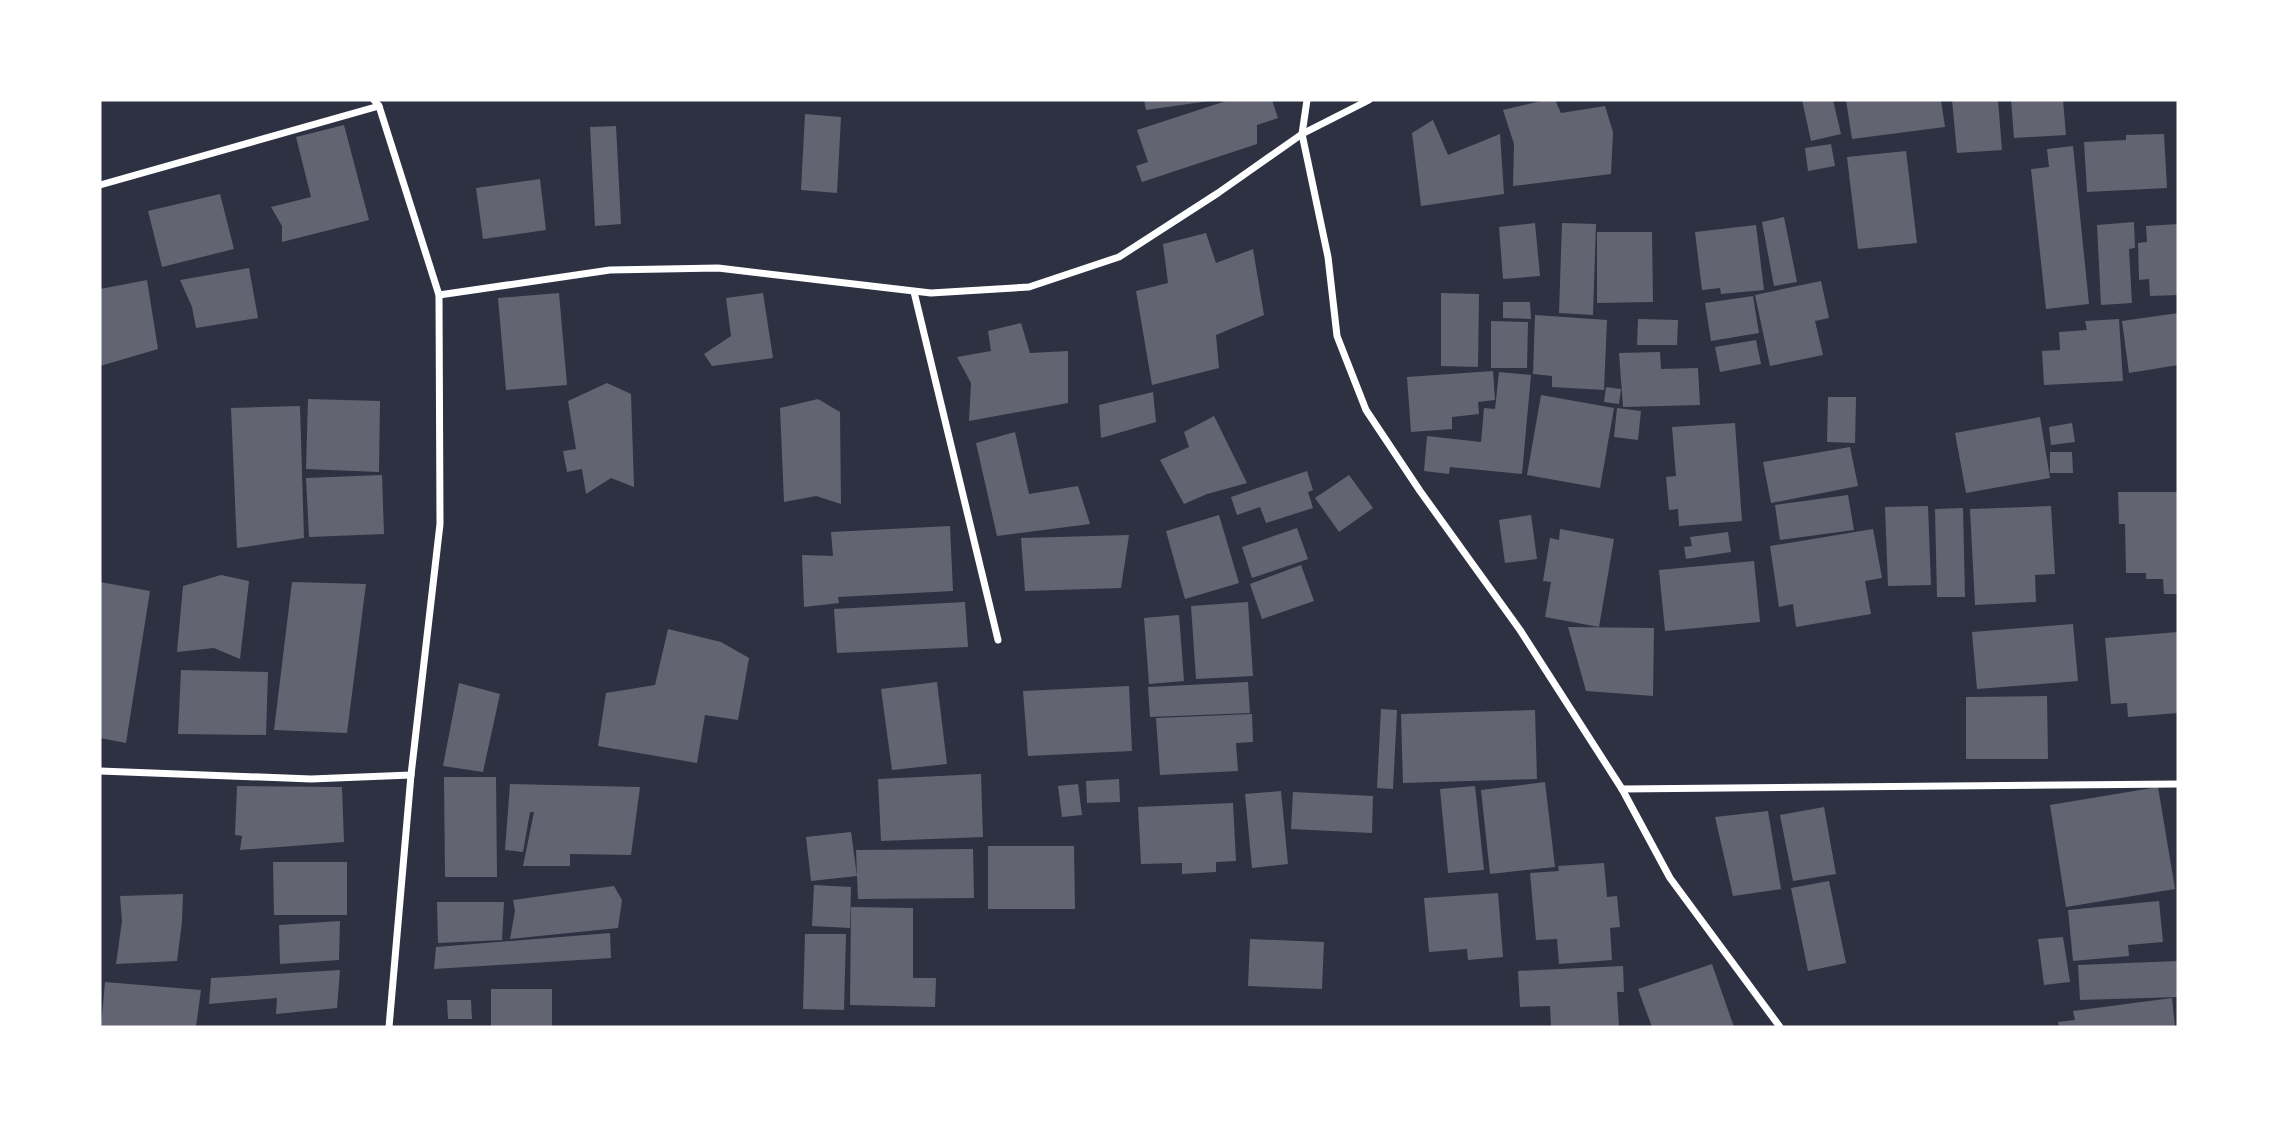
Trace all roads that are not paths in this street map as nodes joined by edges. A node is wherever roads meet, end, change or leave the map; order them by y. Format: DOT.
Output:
graph roads {
  1 [pos="1307,100"];
  2 [pos="1368,100"];
  3 [pos="377,103"];
  4 [pos="1303,134"];
  5 [pos="100,185"];
  6 [pos="914,292"];
  7 [pos="439,295"];
  8 [pos="998,640"];
  9 [pos="100,771"];
  10 [pos="411,775"];
  11 [pos="2178,785"];
  12 [pos="1622,789"];
  13 [pos="389,1027"];
  14 [pos="1780,1027"];
  1 -- 4 [label="street"];
  2 -- 4 [label="street"];
  3 -- 5 [label="street"];
  3 -- 7 [label="street"];
  4 -- 6 [label="street"];
  4 -- 12 [label="street"];
  6 -- 7 [label="street"];
  6 -- 8 [label="street"];
  7 -- 10 [label="street"];
  9 -- 10 [label="street"];
  10 -- 13 [label="street"];
  11 -- 12 [label="street"];
  12 -- 14 [label="street"];
}
